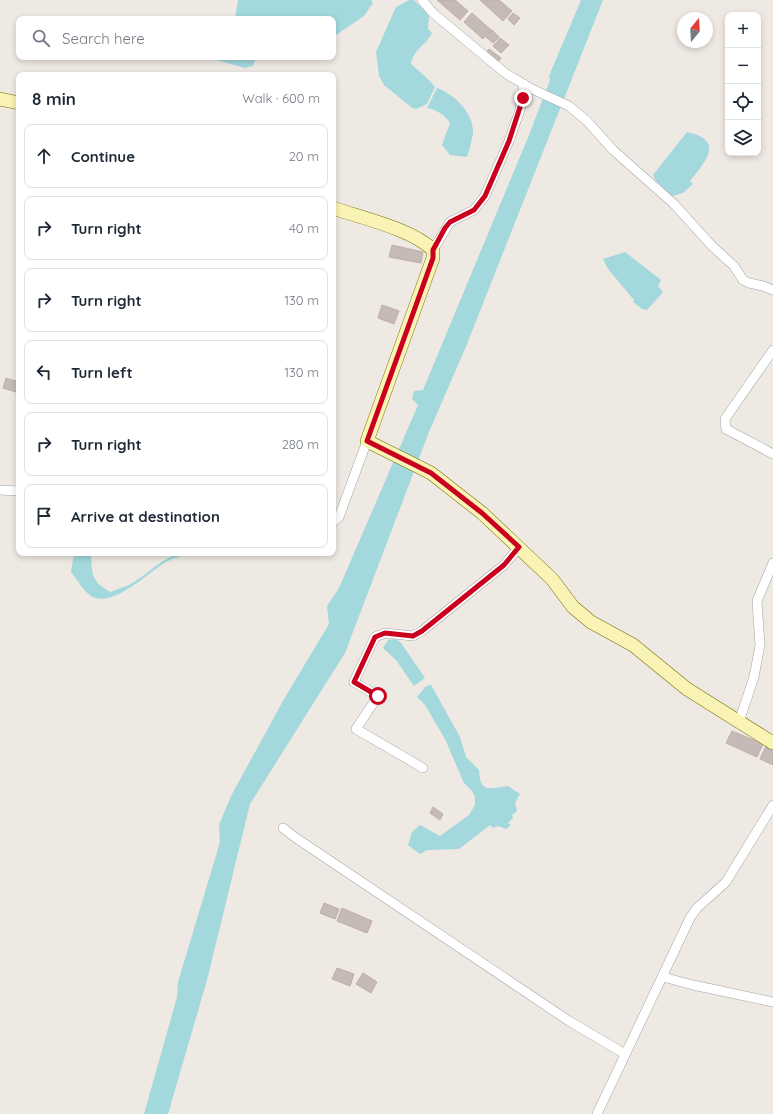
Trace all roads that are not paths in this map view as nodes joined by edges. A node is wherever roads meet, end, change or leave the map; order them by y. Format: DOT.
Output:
graph roads {
  1 [pos="422,0"];
  2 [pos="528,86"];
  3 [pos="0,98"];
  4 [pos="16,102"];
  5 [pos="336,209"];
  6 [pos="433,250"];
  7 [pos="773,290"];
  8 [pos="773,350"];
  9 [pos="373,444"];
  10 [pos="773,454"];
  11 [pos="0,490"];
  12 [pos="16,492"];
  13 [pos="336,520"];
  14 [pos="519,547"];
  15 [pos="773,563"];
  16 [pos="739,722"];
  17 [pos="773,743"];
  18 [pos="423,768"];
  19 [pos="773,805"];
  20 [pos="283,828"];
  21 [pos="664,977"];
  22 [pos="773,1002"];
  23 [pos="625,1054"];
  24 [pos="597,1114"];
  1 -- 2 [label="street"];
  2 -- 6 [label="street"];
  2 -- 7 [label="street"];
  3 -- 4 [label="street"];
  5 -- 6 [label="street"];
  6 -- 9 [label="street"];
  8 -- 10 [label="street"];
  9 -- 13 [label="street"];
  9 -- 14 [label="street"];
  11 -- 12 [label="street"];
  14 -- 16 [label="street"];
  14 -- 18 [label="street"];
  15 -- 16 [label="street"];
  16 -- 17 [label="street"];
  19 -- 21 [label="street"];
  20 -- 23 [label="street"];
  21 -- 22 [label="street"];
  21 -- 23 [label="street"];
  23 -- 24 [label="street"];
}
